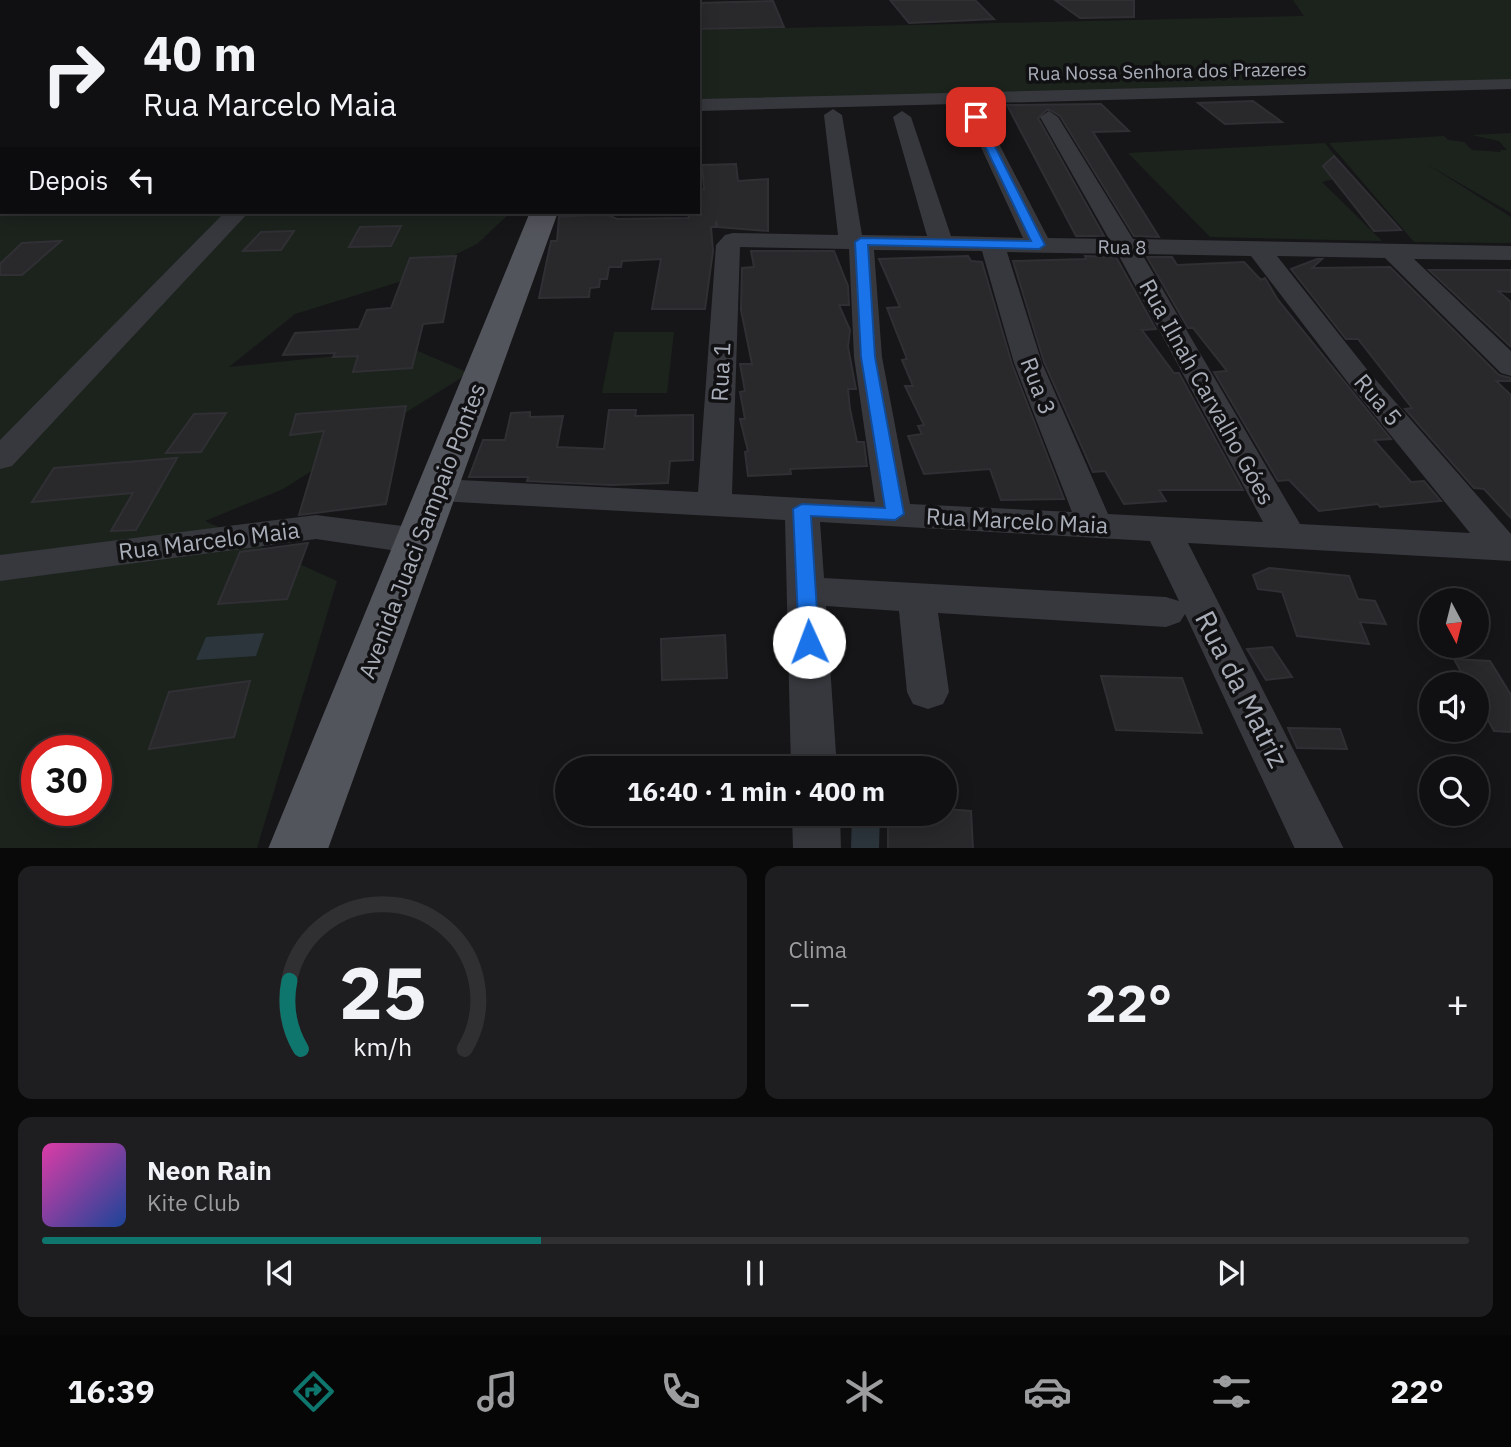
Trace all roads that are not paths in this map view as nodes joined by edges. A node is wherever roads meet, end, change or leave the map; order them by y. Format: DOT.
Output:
graph roads {
  1 [pos="1511,84"];
  2 [pos="700,104"];
  3 [pos="834,115"];
  4 [pos="902,117"];
  5 [pos="976,117"];
  6 [pos="1049,117"];
  7 [pos="236,214"];
  8 [pos="543,214"];
  9 [pos="733,240"];
  10 [pos="856,242"];
  11 [pos="941,243"];
  12 [pos="992,244"];
  13 [pos="1039,245"];
  14 [pos="1126,247"];
  15 [pos="1258,248"];
  16 [pos="1392,251"];
  17 [pos="1511,253"];
  18 [pos="1511,367"];
  19 [pos="0,459"];
  20 [pos="439,490"];
  21 [pos="714,506"];
  22 [pos="802,509"];
  23 [pos="895,514"];
  24 [pos="1095,525"];
  25 [pos="1163,530"];
  26 [pos="1289,536"];
  27 [pos="418,541"];
  28 [pos="1507,547"];
  29 [pos="0,568"];
  30 [pos="807,591"];
  31 [pos="917,597"];
  32 [pos="1166,612"];
  33 [pos="928,692"];
  34 [pos="814,756"];
  35 [pos="816,826"];
  36 [pos="298,848"];
  37 [pos="817,848"];
  38 [pos="1320,848"];
  1 -- 2 [label="street, Rua Nossa Senhora dos Prazeres"];
  3 -- 10 [label="street"];
  4 -- 11 [label="street"];
  5 -- 13 [label="street"];
  6 -- 14 [label="street, Rua Ilnah Carvalho Góes"];
  7 -- 19 [label="street"];
  8 -- 20 [label="main road, Avenida Juaci Sampaio Pontes"];
  9 -- 10 [label="street, Rua 8"];
  9 -- 21 [label="street, Rua 1"];
  10 -- 11 [label="street, Rua 8"];
  10 -- 23 [label="street"];
  11 -- 12 [label="street, Rua 8"];
  12 -- 13 [label="street, Rua 8"];
  12 -- 24 [label="street, Rua 3"];
  13 -- 14 [label="street, Rua 8"];
  14 -- 15 [label="street, Rua 8"];
  14 -- 26 [label="street, Rua Ilnah Carvalho Góes"];
  15 -- 16 [label="street, Rua 8"];
  15 -- 28 [label="street, Rua 5"];
  16 -- 17 [label="street, Rua 8"];
  16 -- 18 [label="street"];
  20 -- 21 [label="street, Rua Marcelo Maia"];
  20 -- 27 [label="main road, Avenida Juaci Sampaio Pontes"];
  21 -- 22 [label="street, Rua Marcelo Maia"];
  22 -- 23 [label="street, Rua Marcelo Maia"];
  22 -- 30 [label="street"];
  23 -- 24 [label="street, Rua Marcelo Maia"];
  24 -- 25 [label="street, Rua Marcelo Maia"];
  25 -- 26 [label="street, Rua Marcelo Maia"];
  25 -- 38 [label="street, Rua da Matriz"];
  26 -- 28 [label="street, Rua Marcelo Maia"];
  27 -- 29 [label="street, Rua Marcelo Maia"];
  27 -- 36 [label="main road, Avenida Juaci Sampaio Pontes"];
  30 -- 31 [label="street"];
  30 -- 34 [label="street"];
  31 -- 32 [label="street"];
  31 -- 33 [label="street"];
  35 -- 37 [label="street"];
}
